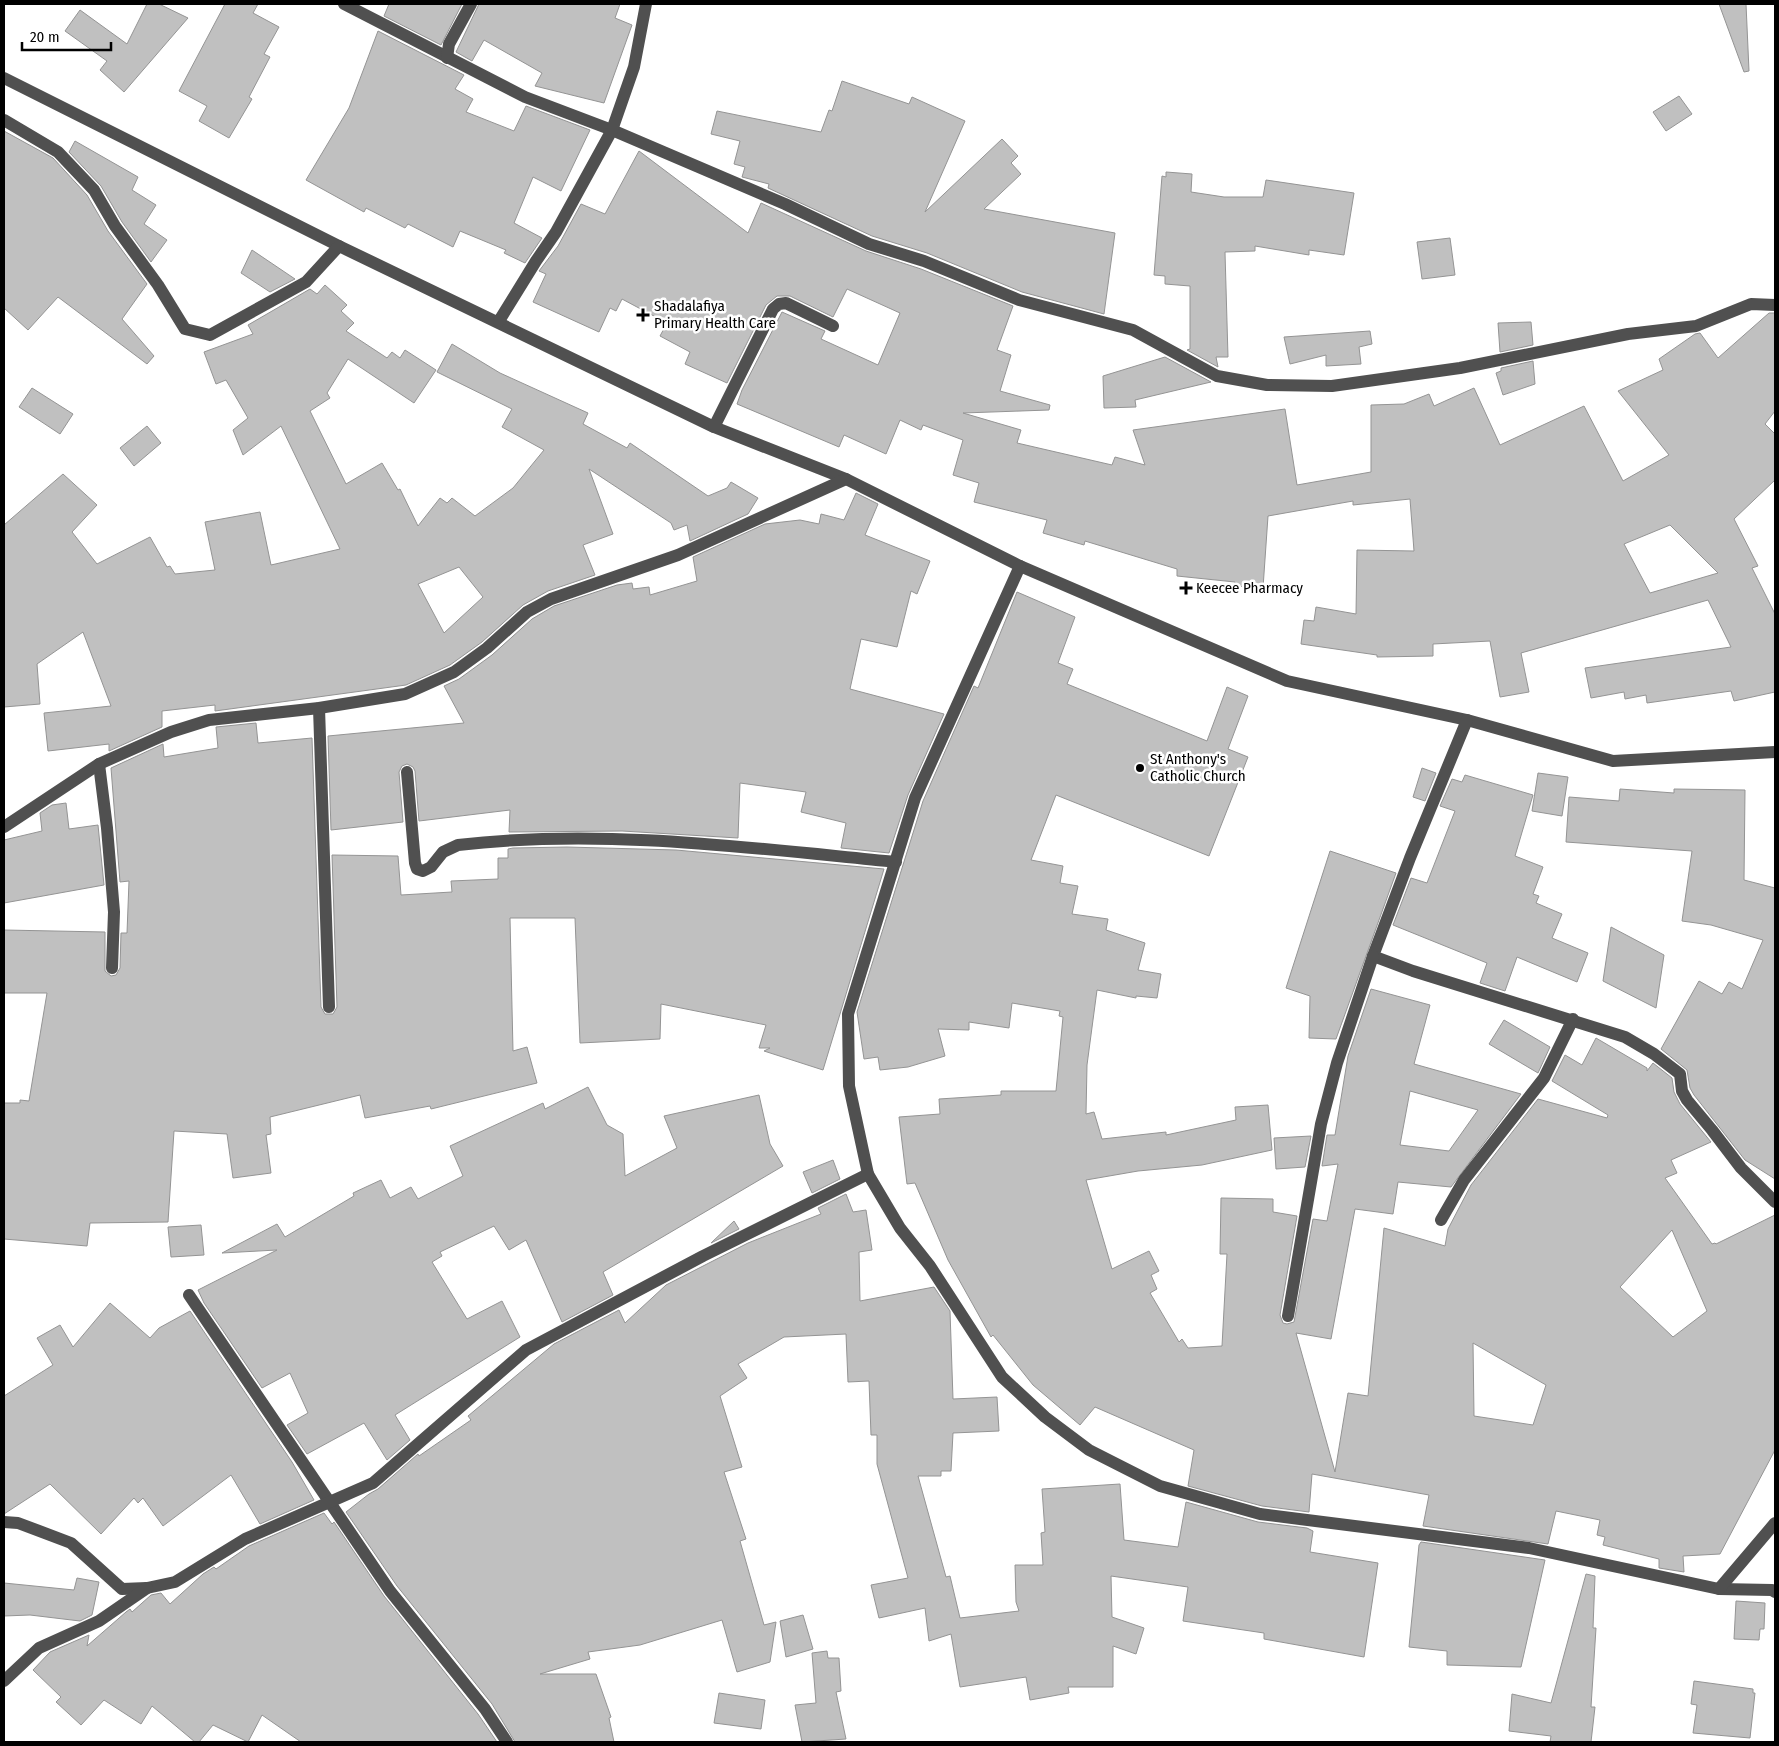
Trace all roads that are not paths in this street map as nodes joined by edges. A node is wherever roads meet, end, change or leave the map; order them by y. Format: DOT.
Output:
graph roads {
  1 [pos="344,4"];
  2 [pos="471,4"];
  3 [pos="646,4"];
  4 [pos="447,58"];
  5 [pos="4,78"];
  6 [pos="4,120"];
  7 [pos="612,130"];
  8 [pos="339,246"];
  9 [pos="1775,305"];
  10 [pos="499,321"];
  11 [pos="833,326"];
  12 [pos="714,427"];
  13 [pos="846,480"];
  14 [pos="1020,566"];
  15 [pos="319,708"];
  16 [pos="1467,720"];
  17 [pos="1775,752"];
  18 [pos="99,764"];
  19 [pos="407,772"];
  20 [pos="5,822"];
  21 [pos="896,862"];
  22 [pos="1373,956"];
  23 [pos="112,968"];
  24 [pos="329,1007"];
  25 [pos="1573,1019"];
  26 [pos="868,1174"];
  27 [pos="1775,1202"];
  28 [pos="1441,1220"];
  29 [pos="189,1295"];
  30 [pos="1288,1316"];
  31 [pos="328,1502"];
  32 [pos="4,1522"];
  33 [pos="1775,1523"];
  34 [pos="147,1588"];
  35 [pos="1719,1589"];
  36 [pos="1775,1592"];
  37 [pos="4,1681"];
  38 [pos="507,1742"];
  1 -- 4 [label="street"];
  2 -- 4 [label="street"];
  3 -- 7 [label="street"];
  4 -- 7 [label="street"];
  5 -- 8 [label="street"];
  6 -- 8 [label="street"];
  7 -- 9 [label="street"];
  7 -- 10 [label="street"];
  8 -- 10 [label="street"];
  10 -- 12 [label="street"];
  11 -- 12 [label="street"];
  12 -- 13 [label="street"];
  13 -- 14 [label="street"];
  13 -- 15 [label="street"];
  14 -- 16 [label="street"];
  14 -- 21 [label="street"];
  15 -- 18 [label="street"];
  15 -- 24 [label="street"];
  16 -- 17 [label="street"];
  16 -- 22 [label="street"];
  18 -- 20 [label="street"];
  18 -- 23 [label="street"];
  19 -- 21 [label="street"];
  21 -- 26 [label="street"];
  22 -- 25 [label="street"];
  22 -- 30 [label="street"];
  25 -- 27 [label="street"];
  25 -- 28 [label="street"];
  26 -- 31 [label="street"];
  26 -- 35 [label="street"];
  29 -- 31 [label="street"];
  31 -- 34 [label="street"];
  31 -- 38 [label="street"];
  32 -- 34 [label="street"];
  33 -- 35 [label="street"];
  34 -- 37 [label="street"];
  35 -- 36 [label="street"];
}
